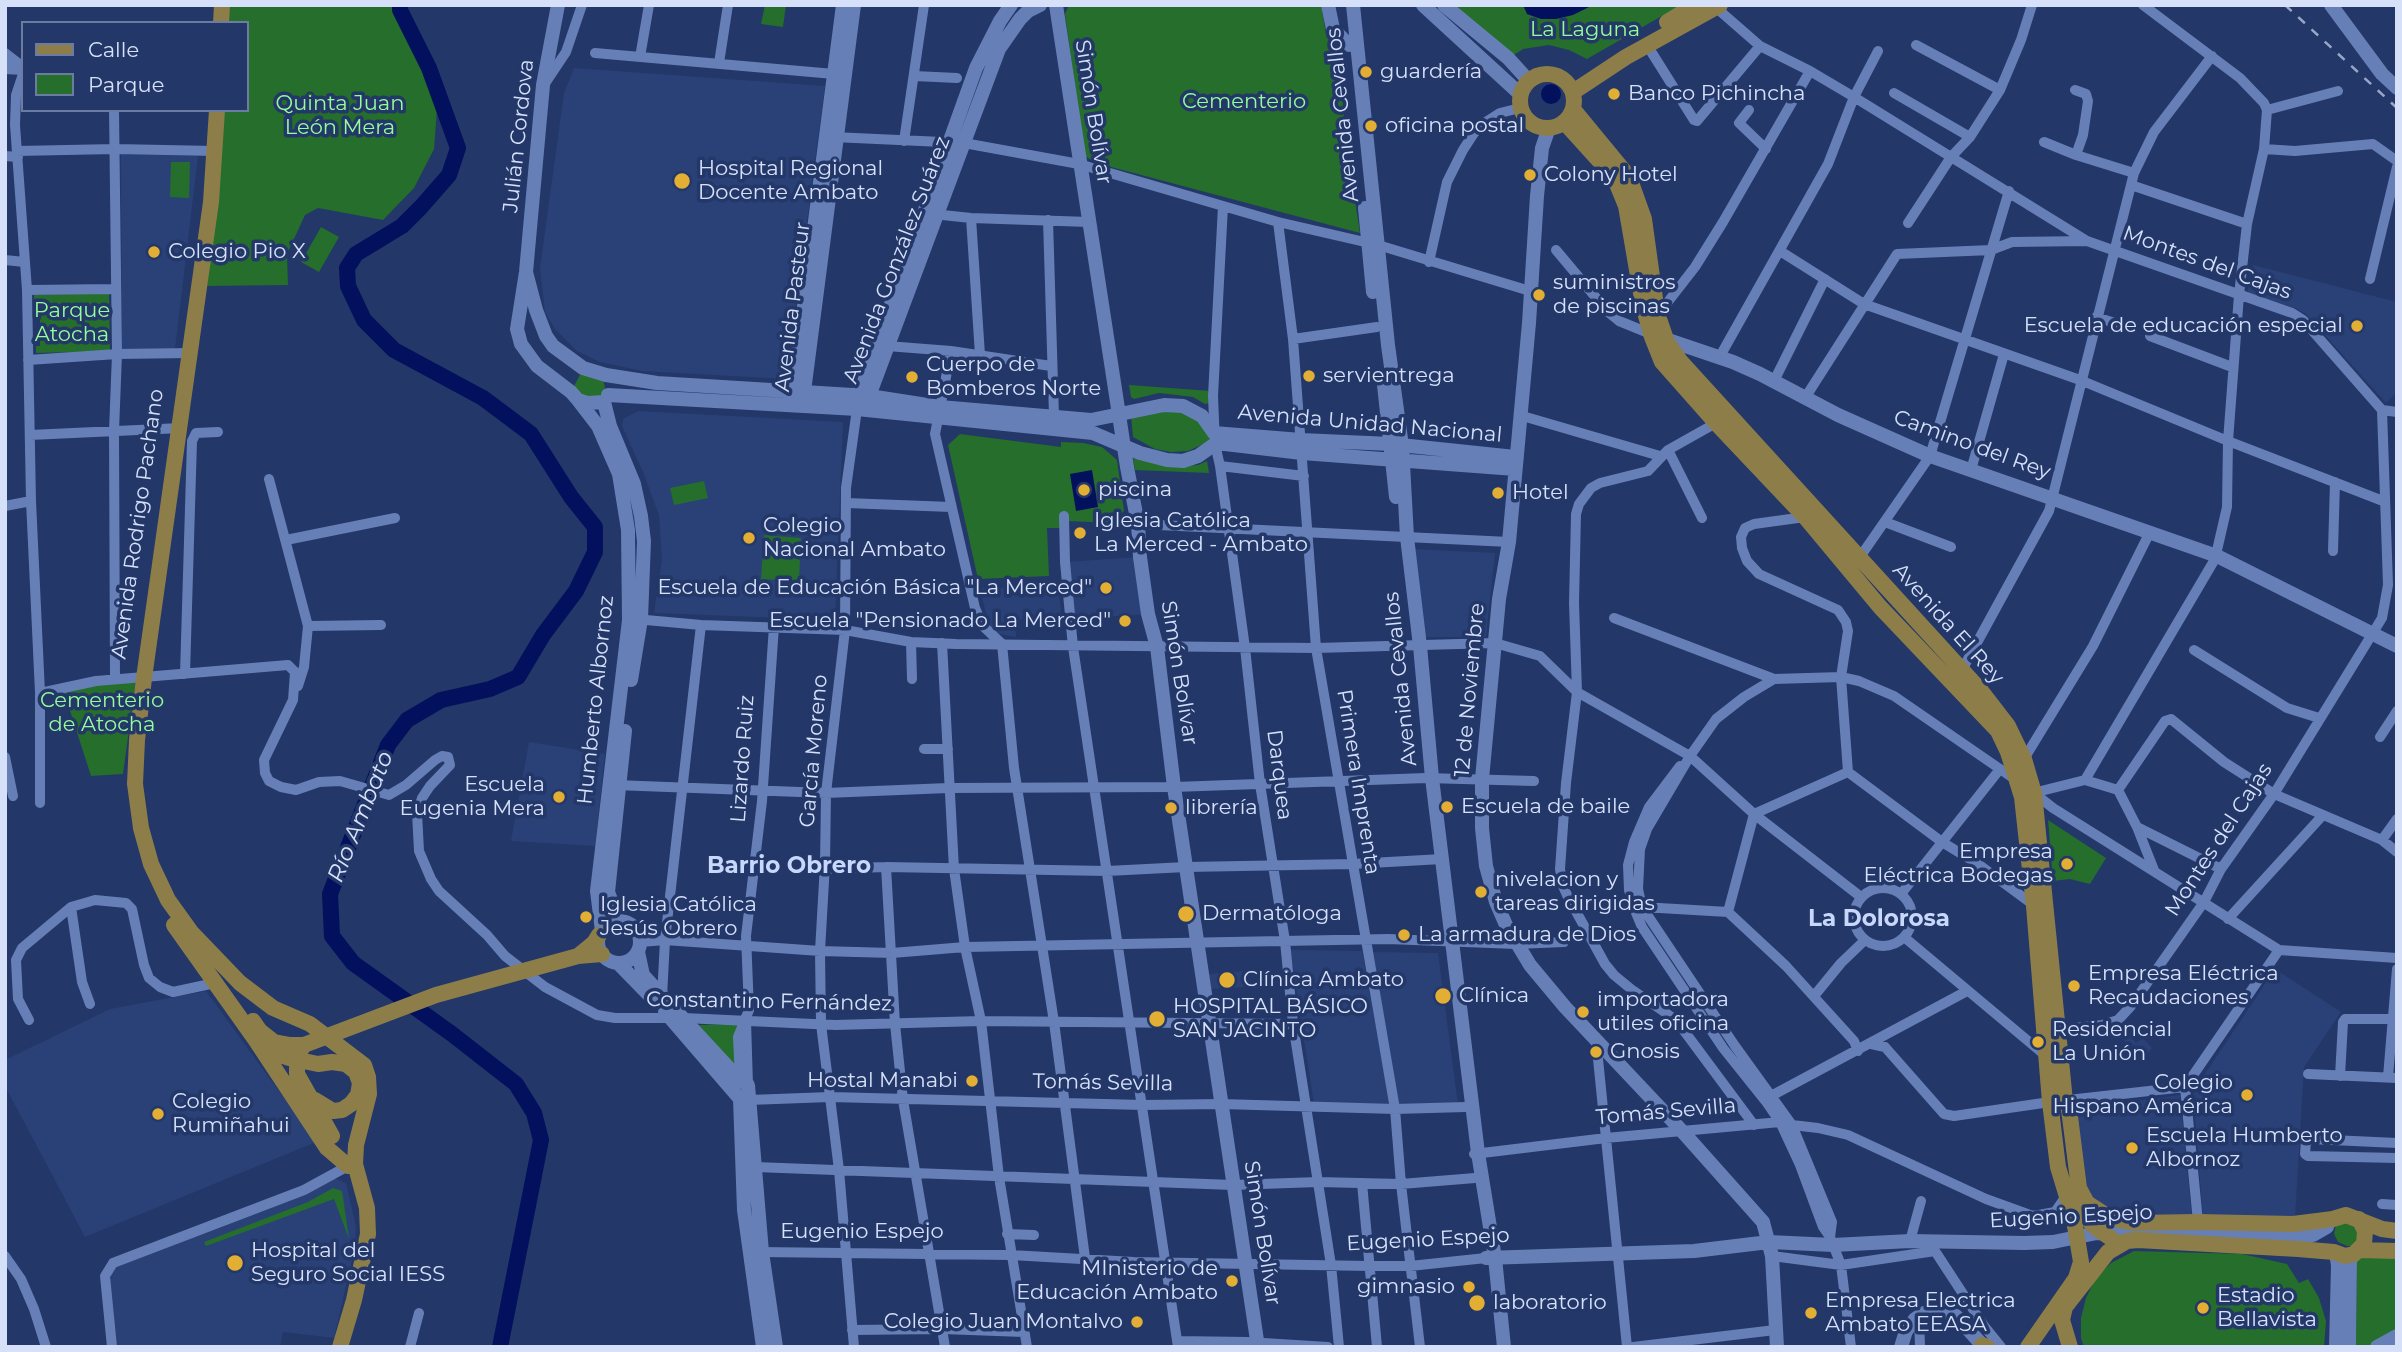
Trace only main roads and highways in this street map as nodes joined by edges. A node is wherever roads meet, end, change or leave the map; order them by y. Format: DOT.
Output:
graph roads {
  1 [pos="558,5"];
  2 [pos="843,5"];
  3 [pos="854,5"];
  4 [pos="1011,5"];
  5 [pos="1040,5"];
  6 [pos="1056,5"];
  7 [pos="1328,5"];
  8 [pos="1345,5"];
  9 [pos="1353,5"];
  10 [pos="1423,5"];
  11 [pos="1444,5"];
  12 [pos="1695,5"];
  13 [pos="2331,5"];
  14 [pos="1716,6"];
  15 [pos="1349,45"];
  16 [pos="1570,87"];
  17 [pos="2397,88"];
  18 [pos="1523,94"];
  19 [pos="210,112"];
  20 [pos="217,112"];
  21 [pos="1556,122"];
  22 [pos="830,137"];
  23 [pos="957,142"];
  24 [pos="211,151"];
  25 [pos="932,214"];
  26 [pos="1373,244"];
  27 [pos="526,272"];
  28 [pos="1658,337"];
  29 [pos="583,368"];
  30 [pos="606,376"];
  31 [pos="575,396"];
  32 [pos="606,398"];
  33 [pos="797,399"];
  34 [pos="862,401"];
  35 [pos="939,413"];
  36 [pos="1119,415"];
  37 [pos="1214,439"];
  38 [pos="1124,447"];
  39 [pos="1397,452"];
  40 [pos="1515,463"];
  41 [pos="635,619"];
  42 [pos="2397,646"];
  43 [pos="141,679"];
  44 [pos="614,785"];
  45 [pos="2025,791"];
  46 [pos="2041,910"];
  47 [pos="619,921"];
  48 [pos="601,933"];
  49 [pos="1451,942"];
  50 [pos="203,946"];
  51 [pos="639,947"];
  52 [pos="602,954"];
  53 [pos="578,956"];
  54 [pos="618,963"];
  55 [pos="678,1018"];
  56 [pos="334,1033"];
  57 [pos="255,1039"];
  58 [pos="304,1045"];
  59 [pos="745,1099"];
  60 [pos="2058,1101"];
  61 [pos="315,1105"];
  62 [pos="1476,1153"];
  63 [pos="351,1165"];
  64 [pos="2359,1219"];
  65 [pos="2330,1223"];
  66 [pos="2397,1231"];
  67 [pos="2114,1241"];
  68 [pos="1770,1249"];
  69 [pos="2397,1251"];
  70 [pos="755,1252"];
  71 [pos="2357,1252"];
  72 [pos="2335,1253"];
  73 [pos="1490,1258"];
  74 [pos="2397,1336"];
  75 [pos="1258,1345"];
  76 [pos="1984,1346"];
  77 [pos="341,1347"];
  78 [pos="763,1347"];
  79 [pos="776,1347"];
  80 [pos="1496,1347"];
  81 [pos="1504,1347"];
  82 [pos="1777,1347"];
  83 [pos="1901,1347"];
  84 [pos="2028,1347"];
  85 [pos="2070,1347"];
  86 [pos="2336,1347"];
  87 [pos="2349,1347"];
  88 [pos="2377,1347"];
  1 -- 27 [label="main road, Julián Cordova"];
  2 -- 22 [label="main road, Avenida Pasteur"];
  3 -- 22 [label="main road, Avenida Pasteur"];
  4 -- 23 [label="main road, Avenida González Suárez"];
  5 -- 23 [label="main road, Avenida González Suárez"];
  6 -- 36 [label="main road, Simón Bolívar"];
  7 -- 15 [label="main road"];
  8 -- 15 [label="main road, Avenida Cevallos"];
  9 -- 26 [label="main road, Avenida Cevallos"];
  10 -- 18 [label="main road"];
  11 -- 18 [label="main road"];
  12 -- 16 [label="main road"];
  13 -- 17 [label="main road"];
  14 -- 16 [label="main road"];
  15 -- 26 [label="main road, Avenida Cevallos"];
  16 -- 18 [label="main road"];
  16 -- 21 [label="main road"];
  18 -- 21 [label="main road"];
  19 -- 24 [label="main road, Avenida Rodrigo Pachano"];
  20 -- 24 [label="main road, Avenida Rodrigo Pachano"];
  21 -- 28 [label="main road, Avenida El Rey"];
  21 -- 28 [label="main road, Avenida El Rey"];
  21 -- 40 [label="main road, 12 de Noviembre"];
  22 -- 33 [label="main road, Avenida Pasteur"];
  23 -- 25 [label="main road, Avenida González Suárez"];
  24 -- 43 [label="main road, Avenida Rodrigo Pachano"];
  25 -- 34 [label="main road, Avenida González Suárez"];
  25 -- 34 [label="main road, Avenida González Suárez"];
  26 -- 39 [label="main road, Avenida Cevallos"];
  26 -- 39 [label="main road, Avenida Cevallos"];
  27 -- 29 [label="main road, Julián Cordova"];
  27 -- 31 [label="main road, Julián Cordova"];
  28 -- 42 [label="main road, Camino del Rey"];
  28 -- 45 [label="main road, Avenida El Rey"];
  28 -- 45 [label="main road, Avenida El Rey"];
  29 -- 30 [label="main road"];
  29 -- 31 [label="main road"];
  30 -- 32 [label="main road"];
  30 -- 33 [label="main road, Avenida Unidad Nacional"];
  31 -- 32 [label="main road"];
  31 -- 41 [label="main road, Humberto Albornoz"];
  32 -- 33 [label="main road, Avenida Unidad Nacional"];
  32 -- 41 [label="main road, Humberto Albornoz"];
  33 -- 34 [label="main road, Avenida Unidad Nacional"];
  34 -- 35 [label="main road, Avenida Unidad Nacional"];
  35 -- 36 [label="main road, Avenida Unidad Nacional"];
  35 -- 38 [label="main road, Avenida Unidad Nacional"];
  36 -- 37 [label="main road, Avenida Unidad Nacional"];
  36 -- 38 [label="main road, Simón Bolívar"];
  37 -- 38 [label="main road, Avenida Unidad Nacional"];
  37 -- 39 [label="main road, Avenida Unidad Nacional"];
  38 -- 75 [label="main road, Simón Bolívar"];
  39 -- 40 [label="main road, Avenida Unidad Nacional"];
  39 -- 49 [label="main road, Avenida Cevallos"];
  40 -- 68 [label="main road, 12 de Noviembre"];
  41 -- 44 [label="main road, Humberto Albornoz"];
  43 -- 50 [label="main road, Avenida Rodrigo Pachano"];
  43 -- 57 [label="main road, Avenida Rodrigo Pachano"];
  44 -- 47 [label="main road, Humberto Albornoz"];
  44 -- 48 [label="main road, Humberto Albornoz"];
  45 -- 46 [label="main road, Avenida El Rey"];
  46 -- 60 [label="main road, Avenida El Rey"];
  46 -- 60 [label="main road, Avenida El Rey"];
  47 -- 48 [label="main road"];
  47 -- 51 [label="main road"];
  48 -- 52 [label="main road"];
  48 -- 53 [label="main road"];
  49 -- 62 [label="main road, Avenida Cevallos"];
  49 -- 62 [label="main road, Avenida Cevallos"];
  50 -- 58 [label="main road"];
  50 -- 63 [label="main road"];
  51 -- 54 [label="main road"];
  51 -- 55 [label="main road"];
  52 -- 53 [label="main road"];
  52 -- 54 [label="main road"];
  53 -- 56 [label="main road"];
  54 -- 55 [label="main road"];
  55 -- 59 [label="main road"];
  55 -- 59 [label="main road, Lizardo Ruiz"];
  56 -- 58 [label="main road"];
  56 -- 61 [label="main road"];
  57 -- 61 [label="main road"];
  57 -- 63 [label="main road, Avenida Rodrigo Pachano"];
  58 -- 61 [label="main road"];
  59 -- 70 [label="main road, Lizardo Ruiz"];
  59 -- 70 [label="main road, Lizardo Ruiz"];
  60 -- 65 [label="main road, Avenida El Rey"];
  60 -- 67 [label="main road"];
  60 -- 84 [label="main road"];
  61 -- 63 [label="main road"];
  62 -- 73 [label="main road, Avenida Cevallos"];
  62 -- 73 [label="main road, Avenida Cevallos"];
  63 -- 77 [label="main road, Avenida Rodrigo Pachano"];
  64 -- 65 [label="main road"];
  64 -- 66 [label="main road"];
  64 -- 71 [label="main road"];
  65 -- 68 [label="main road, Eugenio Espejo"];
  65 -- 72 [label="main road"];
  67 -- 72 [label="main road"];
  67 -- 85 [label="main road"];
  68 -- 73 [label="main road, Eugenio Espejo"];
  68 -- 82 [label="main road"];
  69 -- 71 [label="main road"];
  70 -- 78 [label="main road, Lizardo Ruiz"];
  70 -- 79 [label="main road, Lizardo Ruiz"];
  71 -- 72 [label="main road"];
  71 -- 87 [label="main road"];
  72 -- 86 [label="main road"];
  73 -- 80 [label="main road, Avenida Cevallos"];
  73 -- 81 [label="main road, Avenida Cevallos"];
  74 -- 88 [label="main road"];
  76 -- 83 [label="main road"];
}
